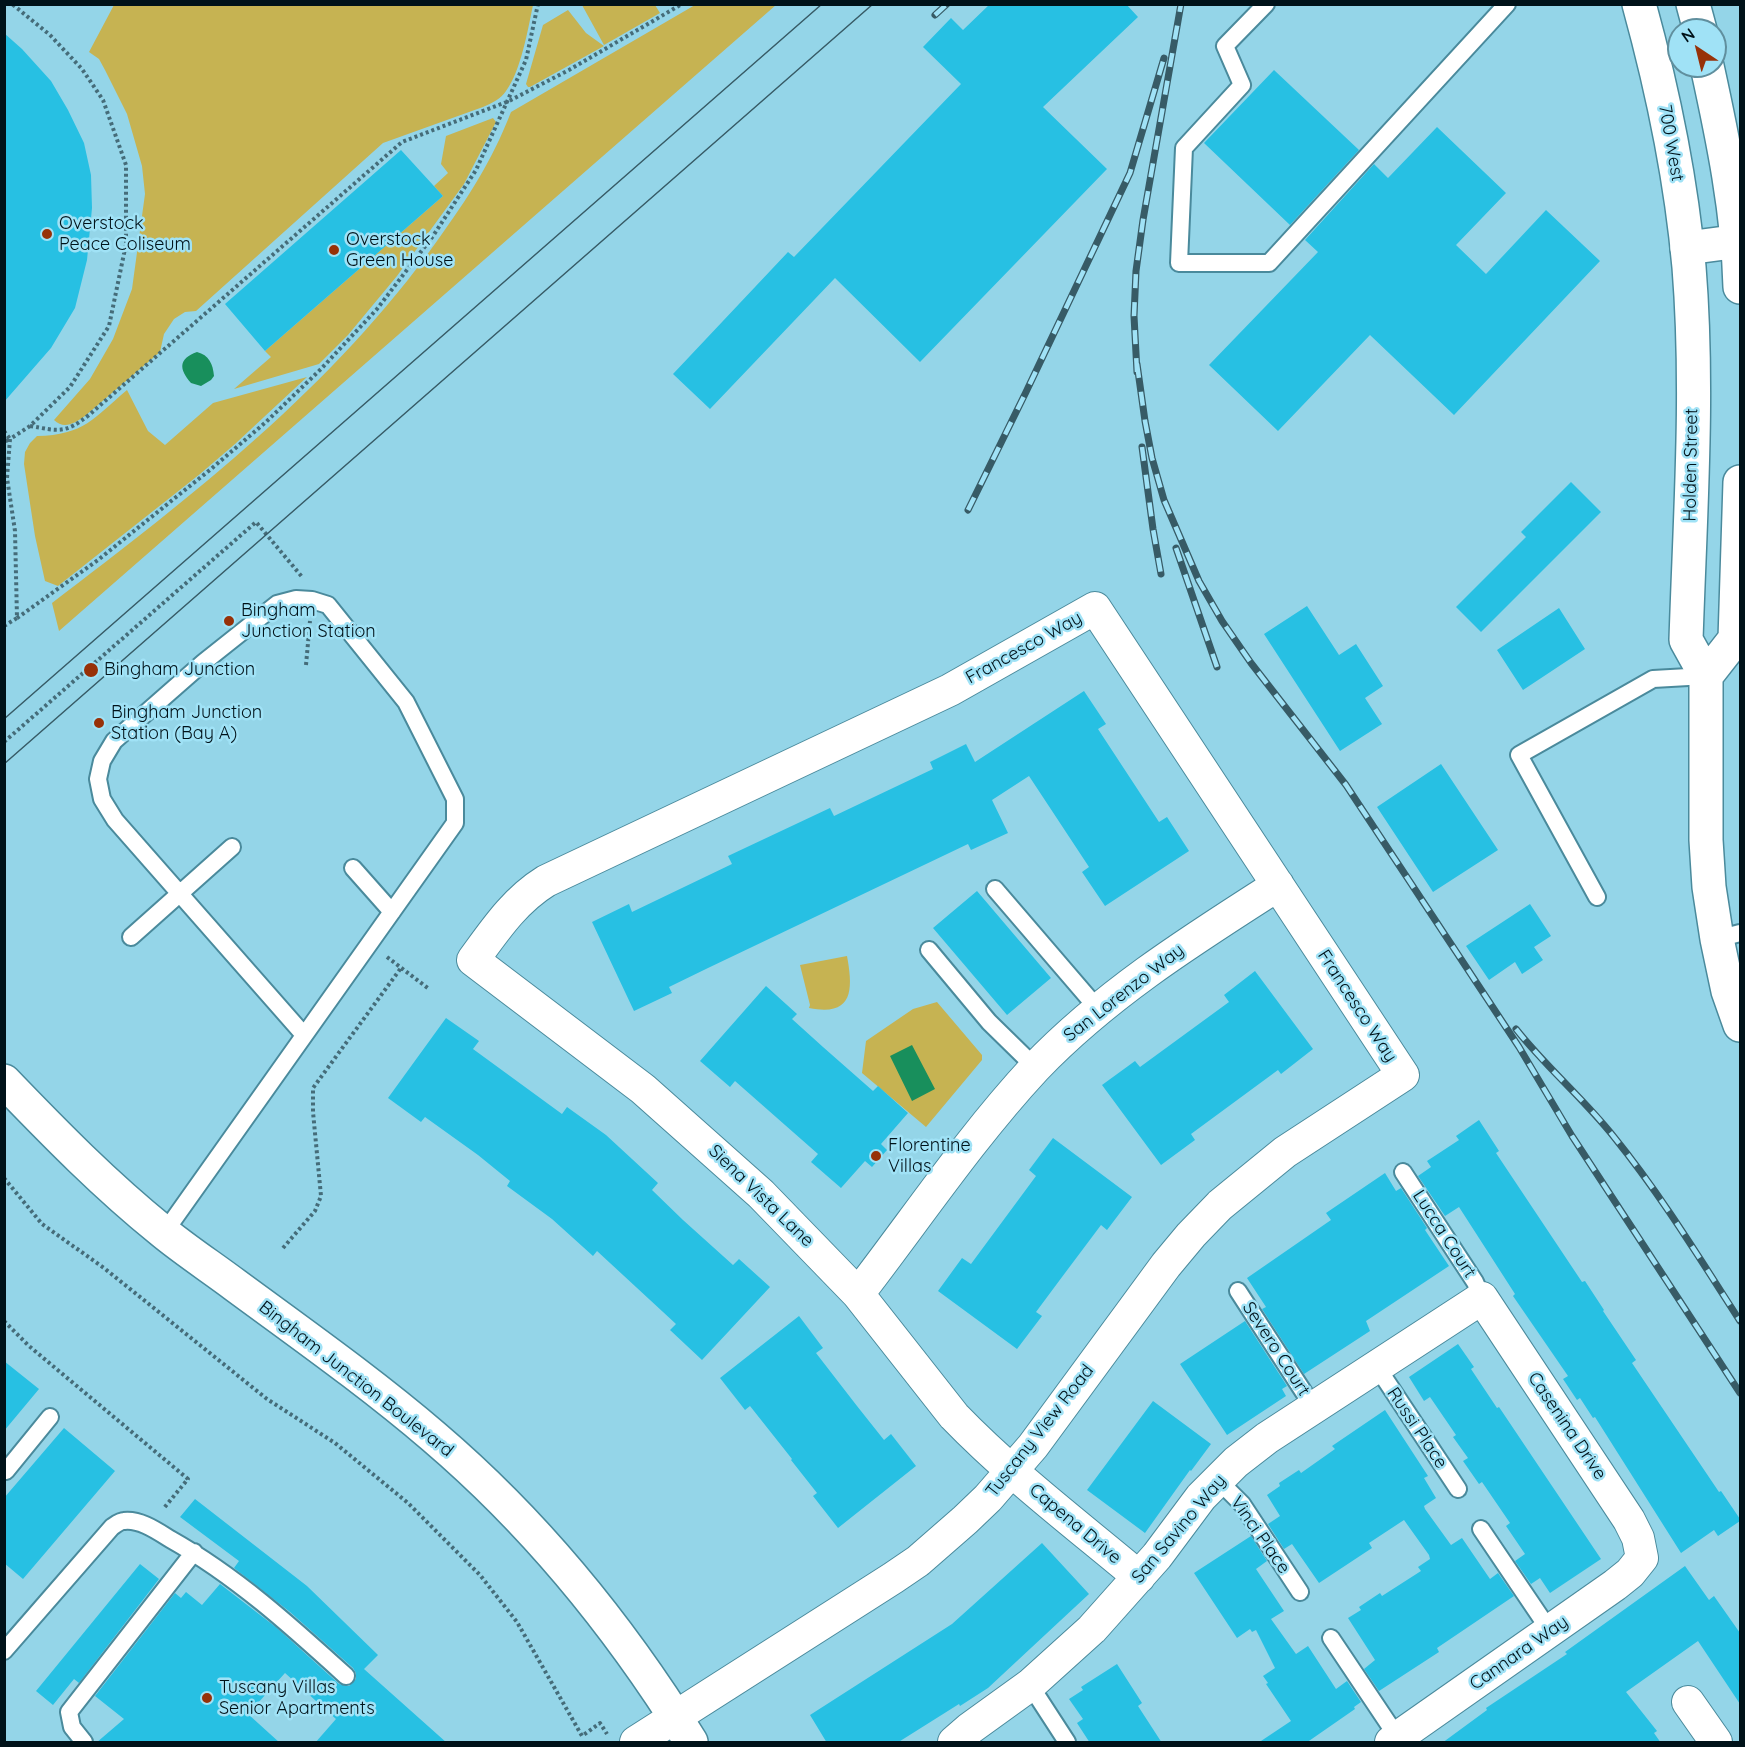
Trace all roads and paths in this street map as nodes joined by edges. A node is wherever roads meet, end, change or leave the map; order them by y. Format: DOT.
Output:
graph roads {
  1 [pos="12,4"];
  2 [pos="538,4"];
  3 [pos="682,4"];
  4 [pos="1266,4"];
  5 [pos="1507,4"];
  6 [pos="1640,4"];
  7 [pos="1709,78"];
  8 [pos="509,101"];
  9 [pos="1740,241"];
  10 [pos="1687,248"];
  11 [pos="1740,287"];
  12 [pos="30,426"];
  13 [pos="4,431"];
  14 [pos="10,439"];
  15 [pos="4,442"];
  16 [pos="1740,482"];
  17 [pos="1740,496"];
  18 [pos="312,600"];
  19 [pos="16,618"];
  20 [pos="4,626"];
  21 [pos="306,665"];
  22 [pos="1706,676"];
  23 [pos="4,742"];
  24 [pos="232,847"];
  25 [pos="353,868"];
  26 [pos="1278,885"];
  27 [pos="995,889"];
  28 [pos="180,894"];
  29 [pos="1597,897"];
  30 [pos="392,912"];
  31 [pos="1729,936"];
  32 [pos="131,937"];
  33 [pos="369,943"];
  34 [pos="929,950"];
  35 [pos="473,960"];
  36 [pos="401,968"];
  37 [pos="429,989"];
  38 [pos="1098,1009"];
  39 [pos="1740,1025"];
  40 [pos="304,1035"];
  41 [pos="1036,1068"];
  42 [pos="1402,1075"];
  43 [pos="4,1082"];
  44 [pos="1403,1172"];
  45 [pos="4,1178"];
  46 [pos="164,1233"];
  47 [pos="283,1248"];
  48 [pos="1238,1291"];
  49 [pos="858,1294"];
  50 [pos="1482,1298"];
  51 [pos="4,1321"];
  52 [pos="1377,1367"];
  53 [pos="1314,1408"];
  54 [pos="51,1416"];
  55 [pos="1012,1470"];
  56 [pos="5,1472"];
  57 [pos="1218,1480"];
  58 [pos="1458,1489"];
  59 [pos="164,1508"];
  60 [pos="1481,1529"];
  61 [pos="194,1552"];
  62 [pos="1642,1558"];
  63 [pos="1139,1577"];
  64 [pos="1300,1592"];
  65 [pos="1550,1631"];
  66 [pos="1330,1638"];
  67 [pos="4,1651"];
  68 [pos="346,1676"];
  69 [pos="1030,1685"];
  70 [pos="1688,1702"];
  71 [pos="600,1723"];
  72 [pos="683,1730"];
  73 [pos="1394,1740"];
  74 [pos="84,1743"];
  75 [pos="636,1743"];
  76 [pos="954,1743"];
  77 [pos="1067,1743"];
  78 [pos="1716,1743"];
  1 -- 12 [label="path"];
  2 -- 8 [label="path"];
  3 -- 8 [label="path"];
  4 -- 5 [label="lane"];
  6 -- 10 [label="main road, 700 West"];
  7 -- 9 [label="main road"];
  8 -- 12 [label="path"];
  8 -- 19 [label="path"];
  9 -- 10 [label="main road"];
  9 -- 11 [label="main road"];
  10 -- 22 [label="main road, Holden Street"];
  12 -- 14 [label="path"];
  13 -- 14 [label="path"];
  14 -- 15 [label="path"];
  14 -- 19 [label="path"];
  16 -- 17 [label="main road"];
  17 -- 22 [label="main road"];
  18 -- 21 [label="path"];
  18 -- 23 [label="path"];
  18 -- 28 [label="lane"];
  18 -- 30 [label="lane"];
  19 -- 20 [label="path"];
  22 -- 29 [label="lane"];
  22 -- 31 [label="main road, Holden Street"];
  24 -- 28 [label="lane"];
  25 -- 30 [label="lane"];
  26 -- 35 [label="street, Francesco Way"];
  26 -- 38 [label="street, San Lorenzo Way"];
  26 -- 42 [label="street, Francesco Way"];
  27 -- 38 [label="lane"];
  28 -- 32 [label="lane"];
  28 -- 40 [label="lane"];
  30 -- 33 [label="lane"];
  31 -- 39 [label="main road, Holden Street"];
  33 -- 36 [label="path"];
  33 -- 40 [label="lane"];
  34 -- 41 [label="lane"];
  35 -- 49 [label="street, Siena Vista Lane"];
  36 -- 37 [label="path"];
  36 -- 47 [label="path"];
  38 -- 41 [label="street, San Lorenzo Way"];
  40 -- 46 [label="lane"];
  41 -- 49 [label="street, San Lorenzo Way"];
  42 -- 55 [label="street, Tuscany View Road"];
  43 -- 46 [label="main road, Bingham Junction Boulevard"];
  44 -- 50 [label="lane, Lucca Court"];
  45 -- 71 [label="path"];
  46 -- 72 [label="main road, Bingham Junction Boulevard"];
  48 -- 53 [label="lane, Severo Court"];
  49 -- 55 [label="street, Siena Vista Lane"];
  50 -- 52 [label="street, San Savino Way"];
  50 -- 62 [label="street, Casenina Drive"];
  51 -- 59 [label="path"];
  52 -- 53 [label="street, San Savino Way"];
  52 -- 58 [label="lane, Russi Place"];
  53 -- 57 [label="street, San Savino Way"];
  54 -- 56 [label="lane"];
  55 -- 63 [label="street, Capena Drive"];
  55 -- 72 [label="street, Tuscany View Road"];
  57 -- 63 [label="street, San Savino Way"];
  57 -- 64 [label="lane, Vinci Place"];
  60 -- 65 [label="lane"];
  61 -- 67 [label="lane"];
  61 -- 68 [label="lane"];
  61 -- 74 [label="lane"];
  62 -- 65 [label="street, Cannara Way"];
  63 -- 69 [label="street, San Savino Way"];
  65 -- 73 [label="street, Cannara Way"];
  66 -- 73 [label="lane"];
  69 -- 76 [label="street, San Savino Way"];
  69 -- 77 [label="lane"];
  70 -- 78 [label="street"];
  72 -- 75 [label="street, Tuscany View Road"];
}
